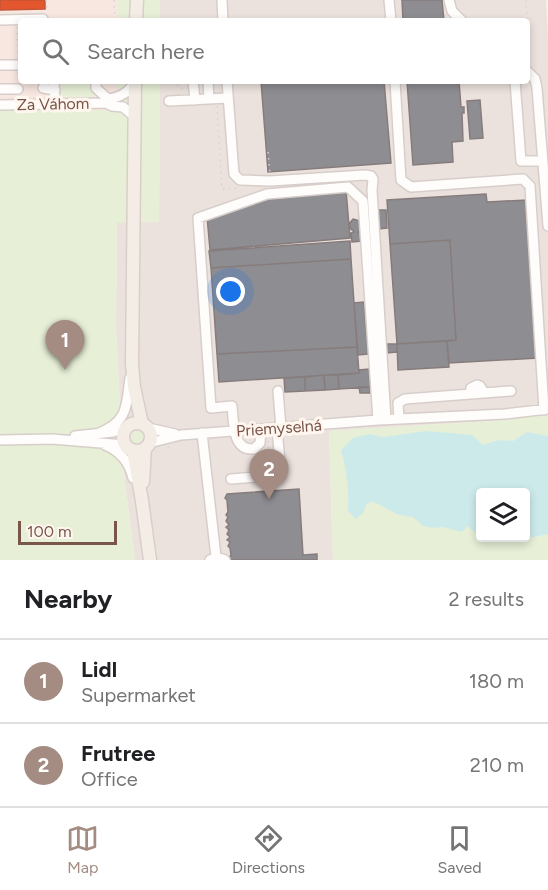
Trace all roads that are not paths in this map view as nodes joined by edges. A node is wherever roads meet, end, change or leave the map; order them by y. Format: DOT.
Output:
graph roads {
  1 [pos="137,0"];
  2 [pos="222,0"];
  3 [pos="389,0"];
  4 [pos="449,0"];
  5 [pos="45,15"];
  6 [pos="28,18"];
  7 [pos="136,18"];
  8 [pos="223,18"];
  9 [pos="391,18"];
  10 [pos="459,18"];
  11 [pos="0,20"];
  12 [pos="18,20"];
  13 [pos="0,65"];
  14 [pos="18,65"];
  15 [pos="530,74"];
  16 [pos="56,84"];
  17 [pos="96,84"];
  18 [pos="133,84"];
  19 [pos="135,84"];
  20 [pos="193,84"];
  21 [pos="209,84"];
  22 [pos="227,84"];
  23 [pos="395,84"];
  24 [pos="515,84"];
  25 [pos="43,88"];
  26 [pos="0,89"];
  27 [pos="18,89"];
  28 [pos="228,98"];
  29 [pos="195,100"];
  30 [pos="107,101"];
  31 [pos="169,101"];
  32 [pos="213,102"];
  33 [pos="55,104"];
  34 [pos="0,105"];
  35 [pos="135,117"];
  36 [pos="543,161"];
  37 [pos="548,226"];
  38 [pos="132,364"];
  39 [pos="278,391"];
  40 [pos="510,391"];
  41 [pos="546,410"];
  42 [pos="399,419"];
  43 [pos="382,420"];
  44 [pos="137,426"];
  45 [pos="279,428"];
  46 [pos="261,429"];
  47 [pos="235,431"];
  48 [pos="202,433"];
  49 [pos="181,435"];
  50 [pos="95,438"];
  51 [pos="0,440"];
  52 [pos="138,447"];
  53 [pos="231,479"];
  54 [pos="144,517"];
  55 [pos="217,559"];
  56 [pos="150,560"];
  1 -- 7 [label="main road"];
  2 -- 8 [label="street"];
  3 -- 9 [label="street"];
  4 -- 10 [label="street"];
  5 -- 6 [label="street"];
  11 -- 12 [label="street"];
  13 -- 14 [label="street"];
  15 -- 36 [label="street"];
  16 -- 25 [label="street"];
  16 -- 33 [label="street"];
  17 -- 30 [label="street"];
  18 -- 30 [label="street"];
  19 -- 35 [label="main road"];
  20 -- 29 [label="street"];
  21 -- 32 [label="street"];
  22 -- 28 [label="street"];
  23 -- 41 [label="street"];
  24 -- 36 [label="street"];
  26 -- 27 [label="street"];
  28 -- 32 [label="street"];
  28 -- 43 [label="street"];
  29 -- 31 [label="street"];
  29 -- 32 [label="street"];
  30 -- 33 [label="street, Za Váhom"];
  30 -- 35 [label="street"];
  33 -- 34 [label="street, Za Váhom"];
  35 -- 38 [label="main road"];
  36 -- 37 [label="street"];
  38 -- 44 [label="main road"];
  38 -- 50 [label="street"];
  39 -- 45 [label="street"];
  40 -- 42 [label="street"];
  41 -- 42 [label="street, Priemyselná"];
  42 -- 43 [label="street, Priemyselná"];
  43 -- 45 [label="street, Priemyselná"];
  43 -- 47 [label="street"];
  44 -- 49 [label="street, Priemyselná"];
  44 -- 50 [label="street"];
  44 -- 52 [label="main road"];
  44 -- 52 [label="main road"];
  45 -- 46 [label="street, Priemyselná"];
  45 -- 53 [label="street"];
  46 -- 47 [label="street, Priemyselná"];
  46 -- 47 [label="street"];
  47 -- 48 [label="street, Priemyselná"];
  48 -- 49 [label="street, Priemyselná"];
  48 -- 55 [label="street"];
  49 -- 52 [label="street, Priemyselná"];
  50 -- 51 [label="street"];
  50 -- 52 [label="street, Priemyselná"];
  50 -- 54 [label="street"];
  52 -- 54 [label="main road"];
  54 -- 56 [label="main road"];
}
